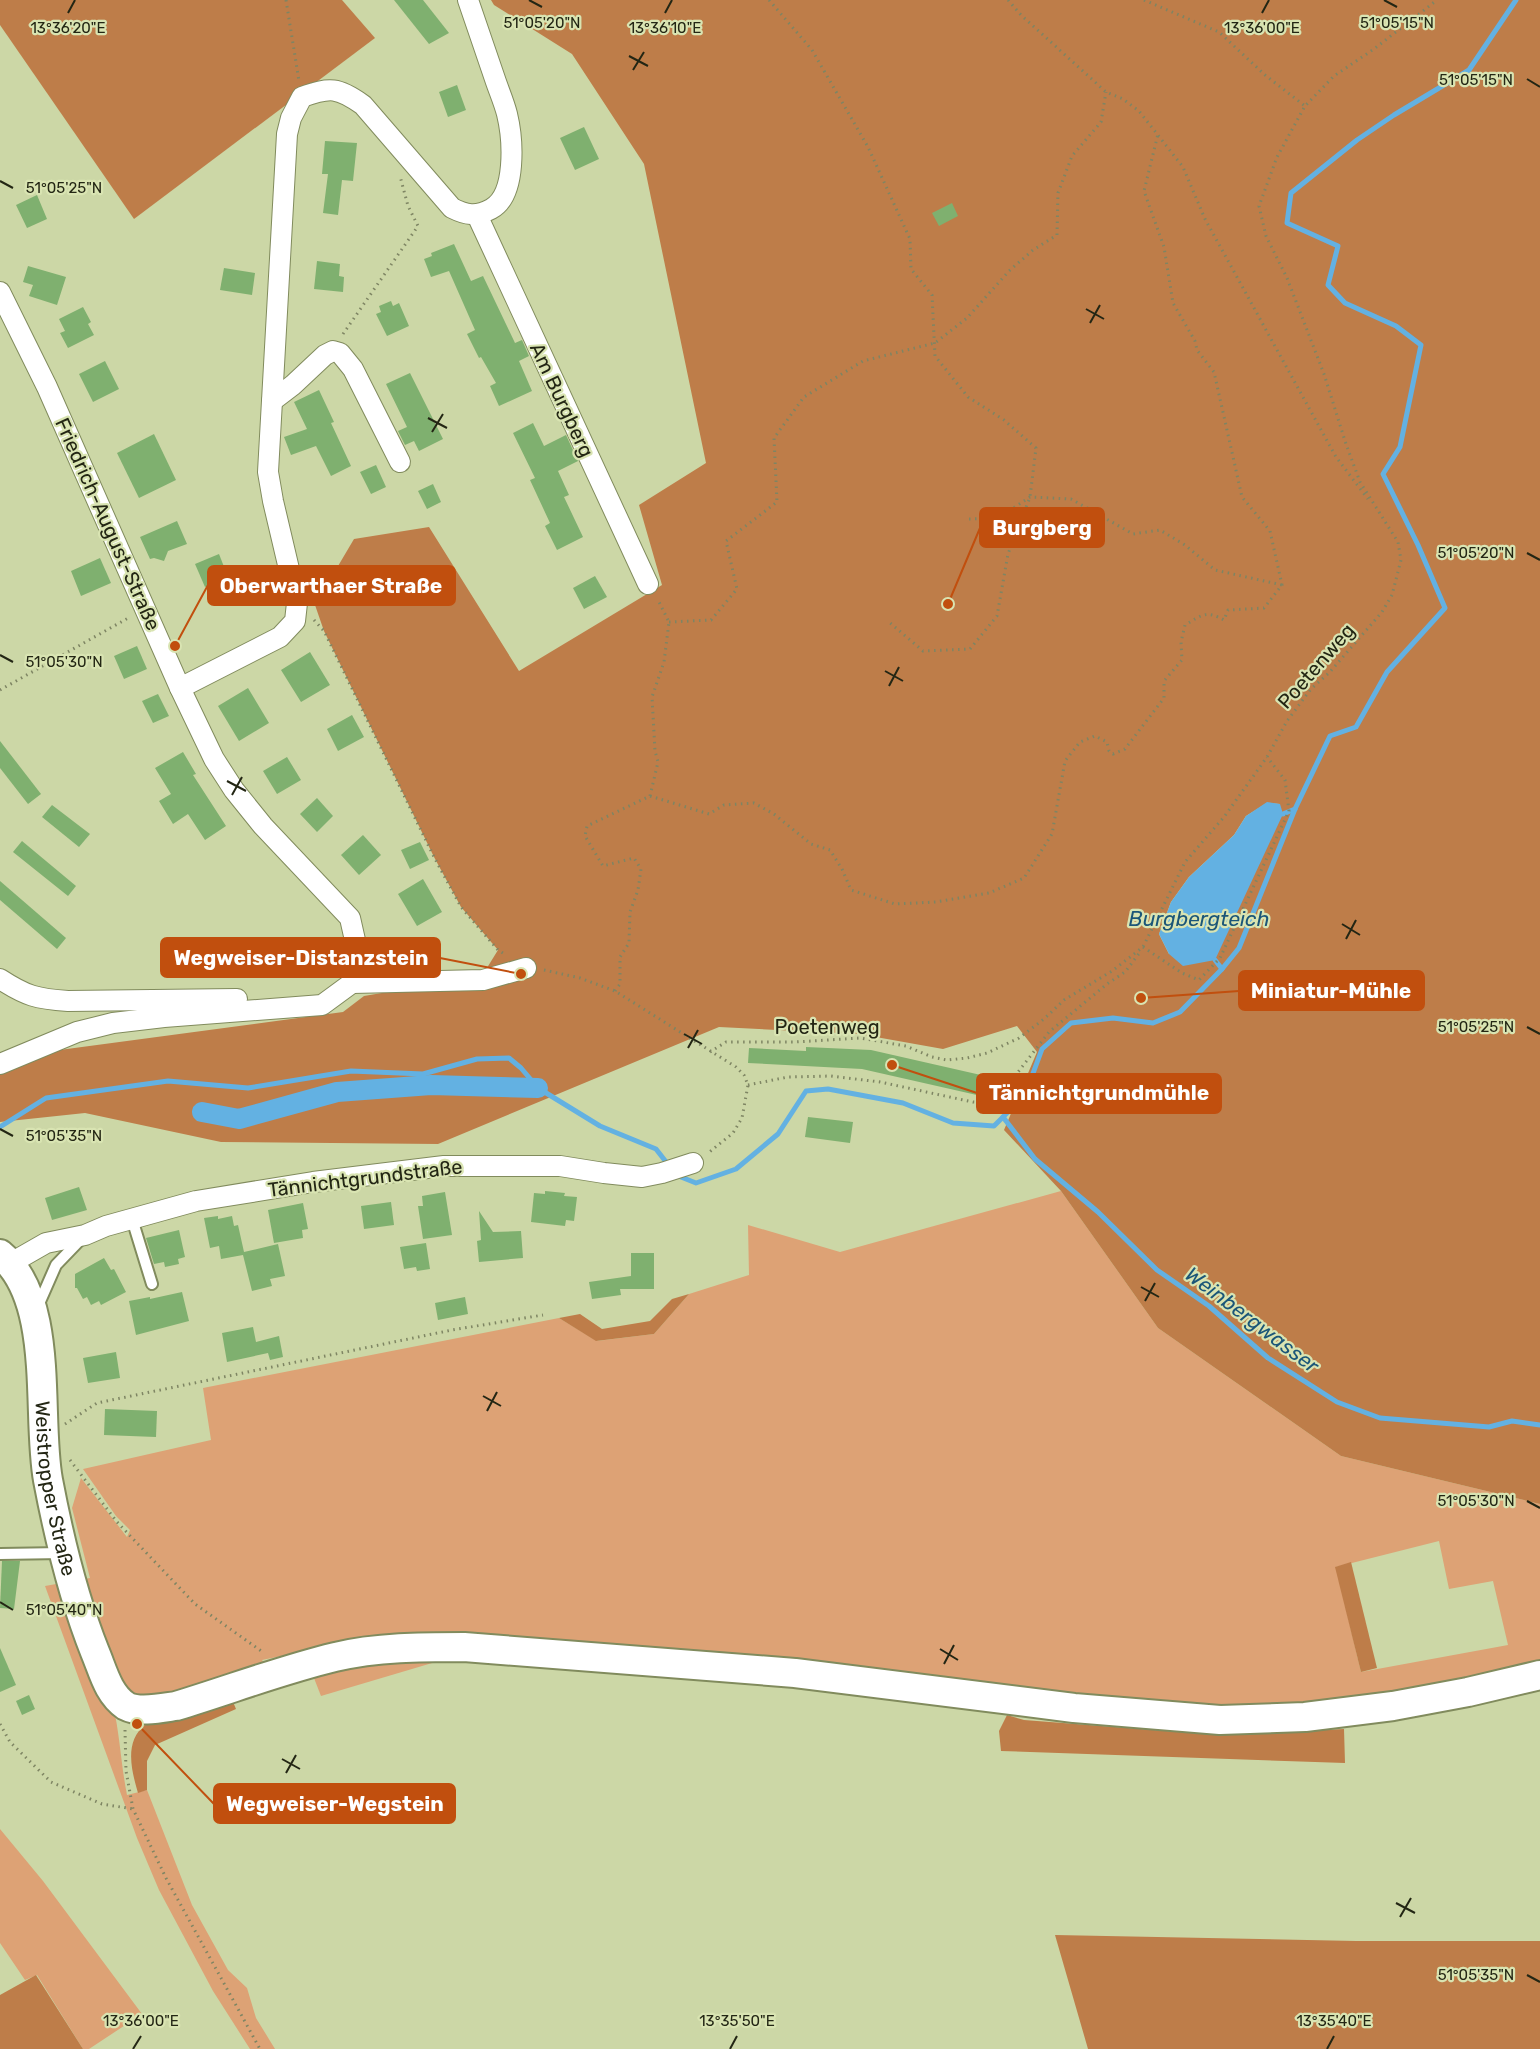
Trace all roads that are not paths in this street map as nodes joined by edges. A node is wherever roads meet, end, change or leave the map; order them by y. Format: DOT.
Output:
graph roads {
  1 [pos="468,0"];
  2 [pos="477,215"];
  3 [pos="0,292"];
  4 [pos="272,401"];
  5 [pos="400,462"];
  6 [pos="648,584"];
  7 [pos="180,688"];
  8 [pos="526,968"];
  9 [pos="0,979"];
  10 [pos="352,983"];
  11 [pos="295,1008"];
  12 [pos="0,1064"];
  13 [pos="693,1163"];
  14 [pos="132,1219"];
  15 [pos="85,1235"];
  16 [pos="5,1258"];
  17 [pos="152,1284"];
  18 [pos="35,1315"];
  19 [pos="64,1553"];
  20 [pos="0,1554"];
  21 [pos="1540,1676"];
  1 -- 2 [label="street"];
  2 -- 4 [label="street"];
  2 -- 6 [label="street, Am Burgberg"];
  3 -- 7 [label="street, Friedrich-August-Straße"];
  4 -- 5 [label="street"];
  4 -- 7 [label="street"];
  7 -- 10 [label="street, Friedrich-August-Straße"];
  8 -- 10 [label="street"];
  9 -- 11 [label="street"];
  10 -- 11 [label="street"];
  11 -- 12 [label="street"];
  13 -- 14 [label="street, Tännichtgrundstraße"];
  14 -- 15 [label="street, Tännichtgrundstraße"];
  14 -- 17 [label="lane"];
  15 -- 16 [label="street, Tännichtgrundstraße"];
  15 -- 18 [label="lane"];
  16 -- 18 [label="street, Weistropper Straße"];
  18 -- 19 [label="street, Weistropper Straße"];
  19 -- 20 [label="lane"];
  19 -- 21 [label="street, Weistropper Straße"];
}
